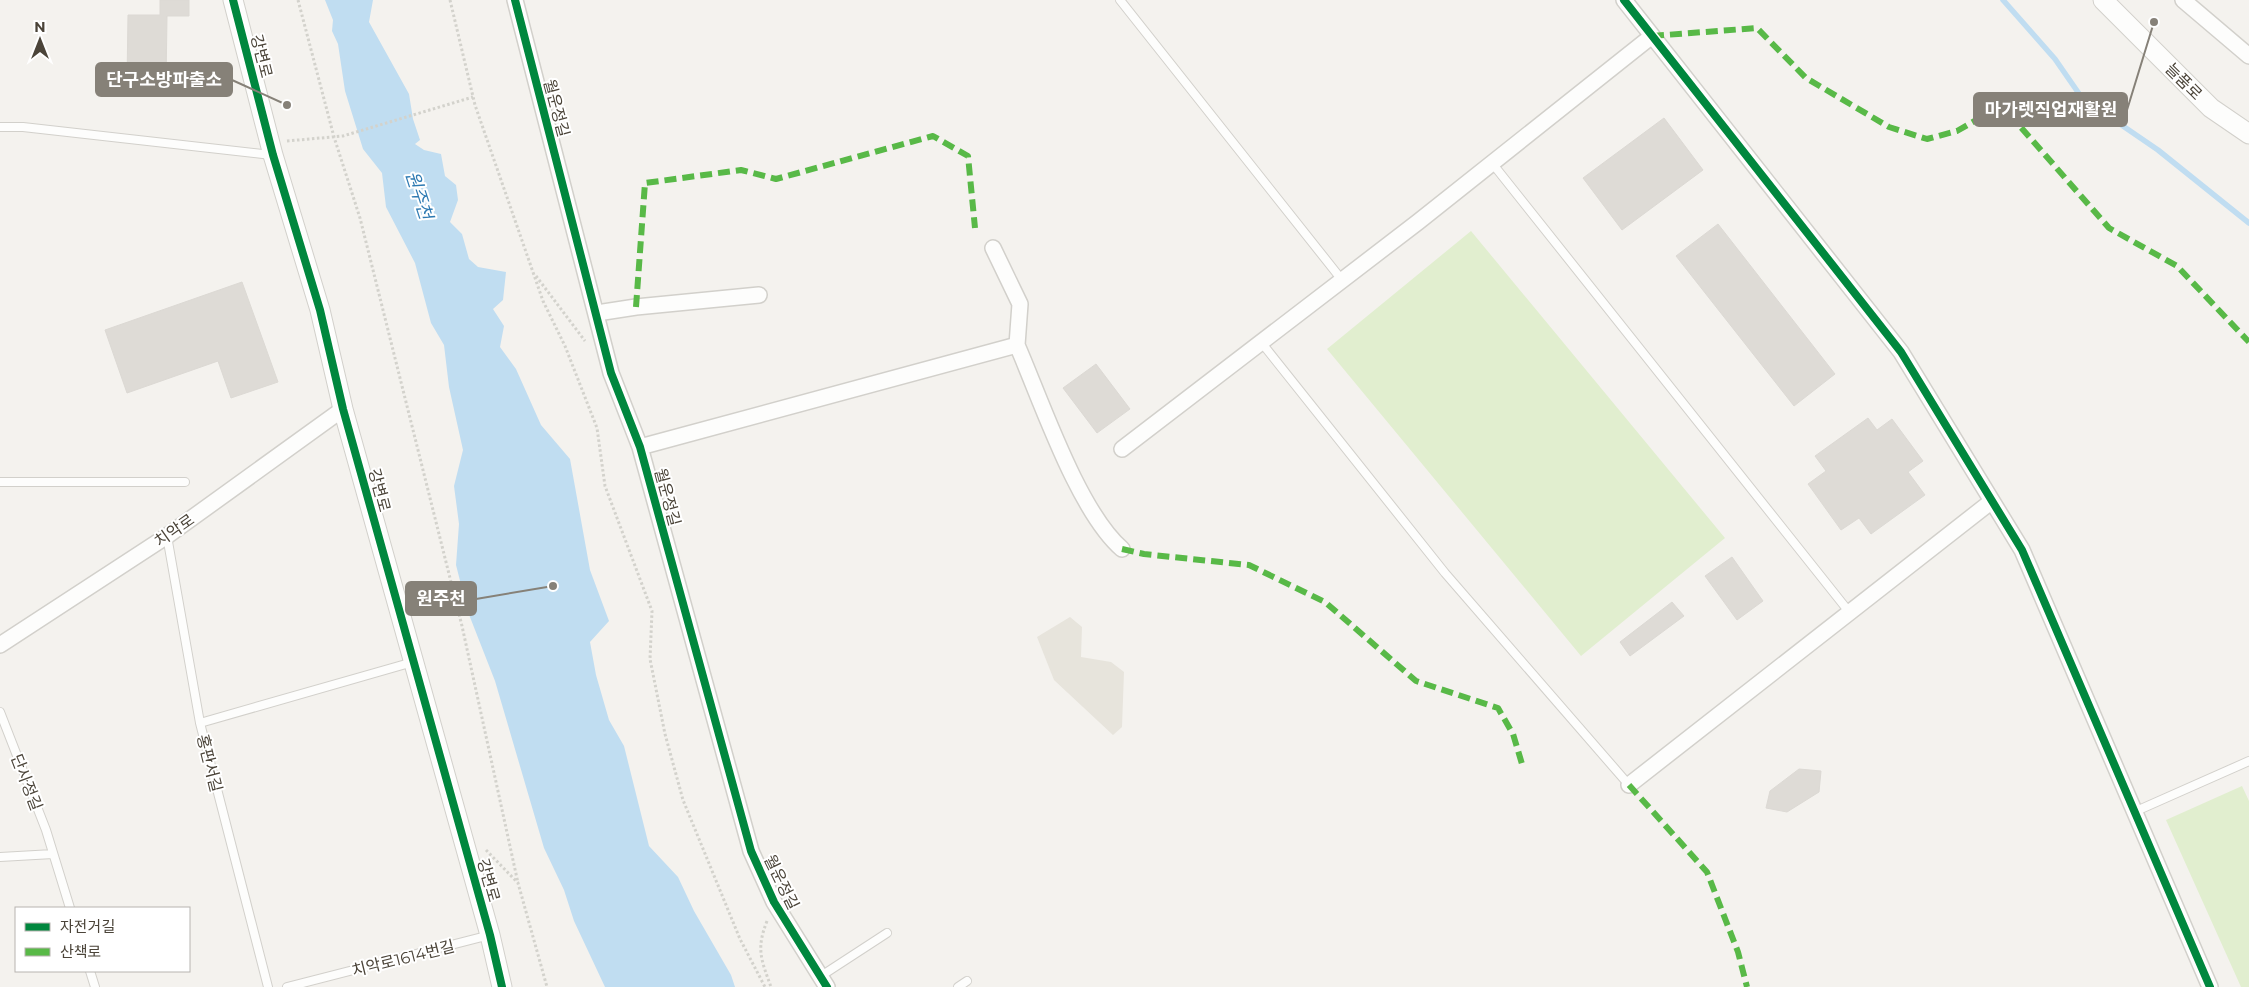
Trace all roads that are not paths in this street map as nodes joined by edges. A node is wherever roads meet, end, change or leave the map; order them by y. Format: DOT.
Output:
graph roads {
  1 [pos="233,0"];
  2 [pos="514,0"];
  3 [pos="1120,0"];
  4 [pos="1624,0"];
  5 [pos="2103,0"];
  6 [pos="2183,0"];
  7 [pos="1652,36"];
  8 [pos="2249,56"];
  9 [pos="0,127"];
  10 [pos="2249,134"];
  11 [pos="272,149"];
  12 [pos="1492,163"];
  13 [pos="993,248"];
  14 [pos="1342,280"];
  15 [pos="759,295"];
  16 [pos="596,313"];
  17 [pos="1261,342"];
  18 [pos="1017,344"];
  19 [pos="343,409"];
  20 [pos="640,447"];
  21 [pos="1122,449"];
  22 [pos="0,482"];
  23 [pos="185,482"];
  24 [pos="1992,500"];
  25 [pos="167,536"];
  26 [pos="1122,549"];
  27 [pos="1850,614"];
  28 [pos="0,645"];
  29 [pos="413,662"];
  30 [pos="0,712"];
  31 [pos="200,723"];
  32 [pos="2249,761"];
  33 [pos="1629,785"];
  34 [pos="2134,812"];
  35 [pos="53,854"];
  36 [pos="0,857"];
  37 [pos="70,907"];
  38 [pos="887,933"];
  39 [pos="490,935"];
  40 [pos="90,972"];
  41 [pos="967,981"];
  42 [pos="824,982"];
  43 [pos="95,987"];
  44 [pos="268,987"];
  45 [pos="287,987"];
  46 [pos="502,987"];
  47 [pos="958,987"];
  48 [pos="2210,987"];
  1 -- 11 [label="street, 강변로"];
  2 -- 16 [label="street, 월운정길"];
  3 -- 14 [label="lane"];
  4 -- 7 [label="street"];
  5 -- 10 [label="street, 늘품로"];
  6 -- 8 [label="street"];
  7 -- 12 [label="street"];
  7 -- 24 [label="street"];
  9 -- 11 [label="lane"];
  11 -- 19 [label="street, 강변로"];
  12 -- 14 [label="street"];
  12 -- 27 [label="lane"];
  13 -- 18 [label="street"];
  14 -- 17 [label="street"];
  15 -- 16 [label="street"];
  16 -- 20 [label="street, 월운정길"];
  17 -- 21 [label="street"];
  17 -- 33 [label="lane"];
  18 -- 20 [label="street"];
  18 -- 26 [label="street"];
  19 -- 25 [label="street, 치악로"];
  19 -- 29 [label="street, 강변로"];
  20 -- 42 [label="street, 월운정길"];
  22 -- 23 [label="lane"];
  24 -- 27 [label="street"];
  24 -- 34 [label="street"];
  25 -- 28 [label="street, 치악로"];
  25 -- 31 [label="lane, 홍판서길"];
  27 -- 33 [label="street"];
  29 -- 31 [label="lane"];
  29 -- 39 [label="street, 강변로"];
  30 -- 35 [label="lane, 단사정길"];
  31 -- 44 [label="lane, 홍판서길"];
  32 -- 34 [label="lane"];
  34 -- 48 [label="street"];
  35 -- 36 [label="lane"];
  35 -- 37 [label="lane, 단사정길"];
  38 -- 42 [label="lane"];
  39 -- 45 [label="lane, 치악로1614번길"];
  39 -- 46 [label="street, 강변로"];
  40 -- 43 [label="lane"];
  41 -- 47 [label="lane"];
}
